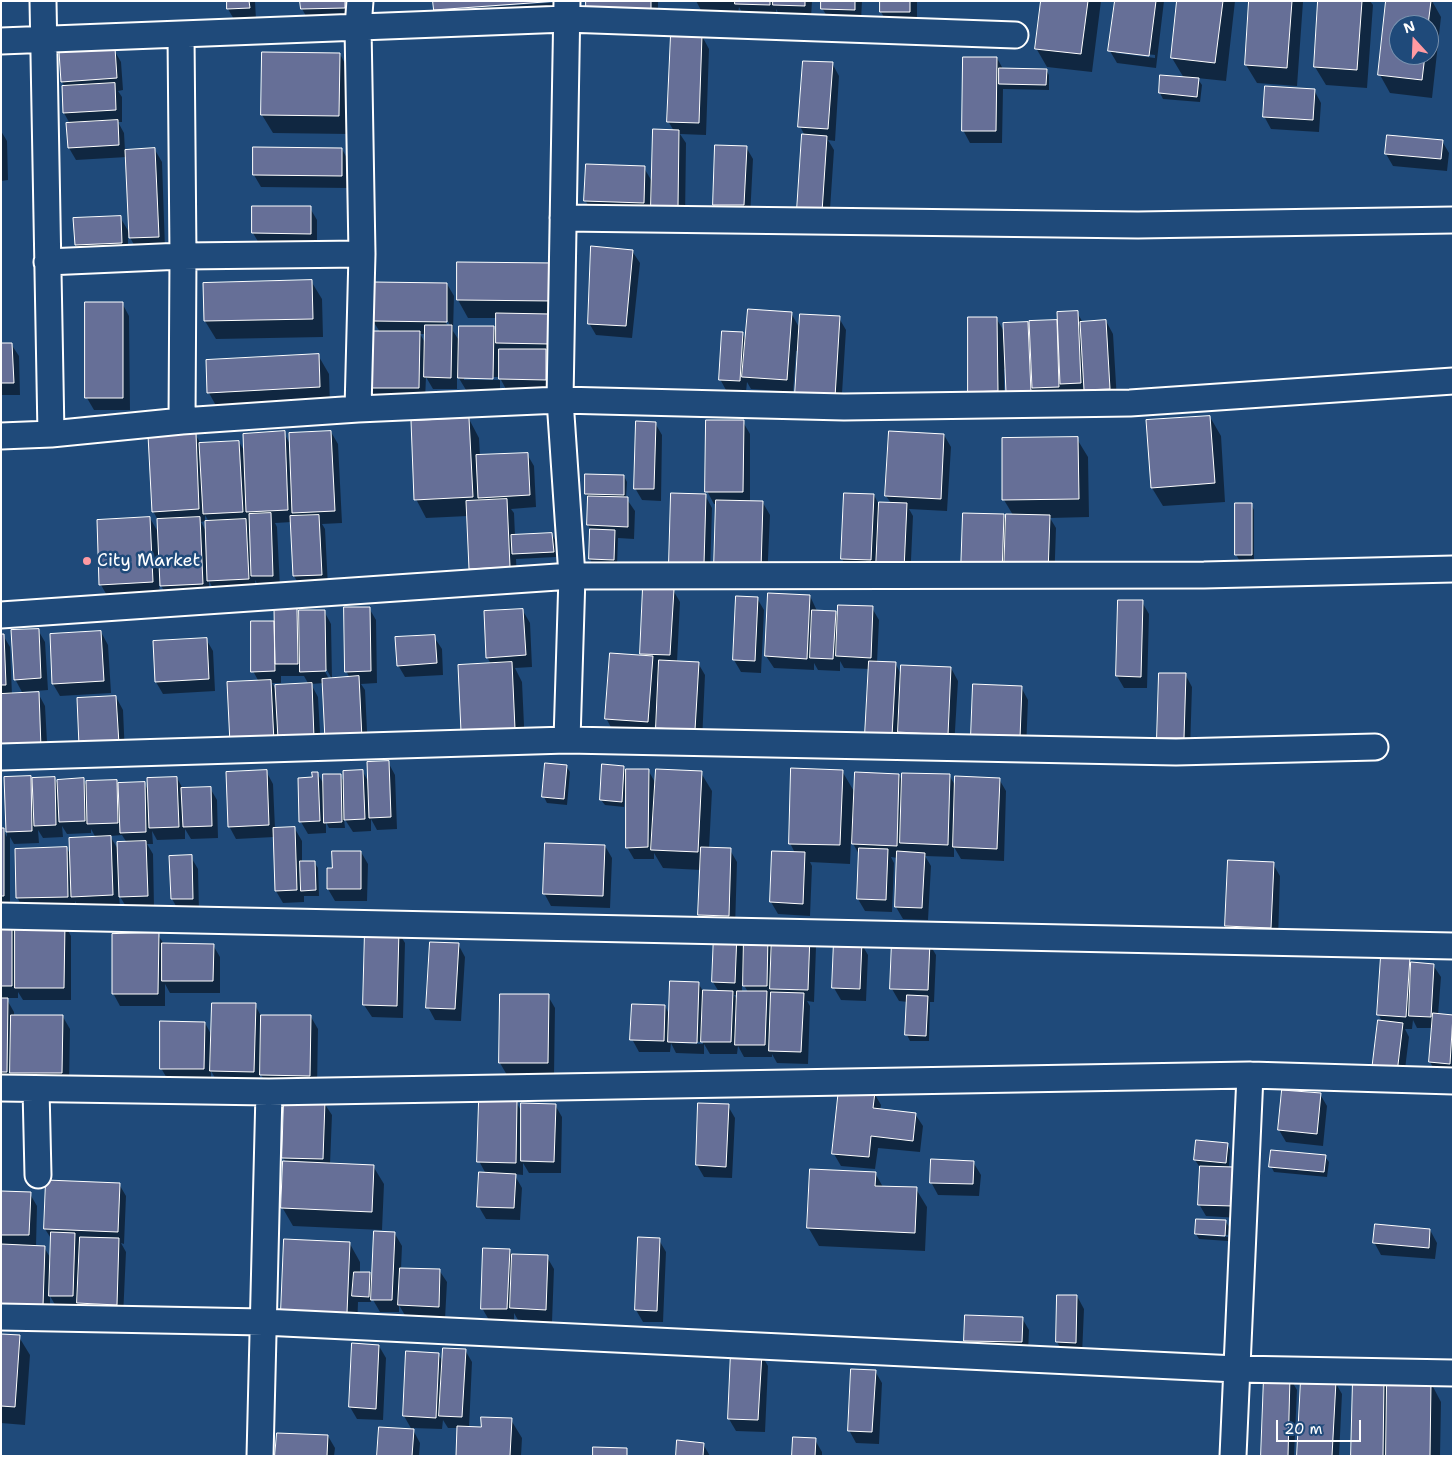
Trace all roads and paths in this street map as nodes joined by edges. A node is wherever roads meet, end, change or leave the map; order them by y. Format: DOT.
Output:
graph roads {
  1 [pos="43,1"];
  2 [pos="360,1"];
  3 [pos="566,10"];
  4 [pos="358,27"];
  5 [pos="181,35"];
  6 [pos="1015,35"];
  7 [pos="43,40"];
  8 [pos="1,41"];
  9 [pos="563,218"];
  10 [pos="1453,220"];
  11 [pos="362,254"];
  12 [pos="183,256"];
  13 [pos="47,262"];
  14 [pos="1453,381"];
  15 [pos="560,400"];
  16 [pos="358,409"];
  17 [pos="182,421"];
  18 [pos="51,434"];
  19 [pos="1,436"];
  20 [pos="1453,569"];
  21 [pos="572,576"];
  22 [pos="1,615"];
  23 [pos="567,740"];
  24 [pos="1375,747"];
  25 [pos="1,756"];
  26 [pos="1,916"];
  27 [pos="1453,946"];
  28 [pos="1250,1075"];
  29 [pos="1453,1081"];
  30 [pos="1,1088"];
  31 [pos="36,1089"];
  32 [pos="269,1092"];
  33 [pos="38,1175"];
  34 [pos="1,1317"];
  35 [pos="263,1322"];
  36 [pos="1236,1369"];
  37 [pos="1453,1373"];
  38 [pos="260,1456"];
  39 [pos="1233,1456"];
  1 -- 7 [label="street"];
  2 -- 4 [label="street"];
  3 -- 4 [label="street"];
  3 -- 6 [label="street"];
  3 -- 9 [label="street"];
  4 -- 5 [label="street"];
  4 -- 11 [label="street"];
  5 -- 7 [label="street"];
  5 -- 12 [label="street"];
  7 -- 8 [label="street"];
  7 -- 13 [label="street"];
  9 -- 10 [label="street"];
  9 -- 15 [label="street"];
  11 -- 12 [label="street"];
  11 -- 16 [label="street"];
  12 -- 13 [label="street"];
  12 -- 17 [label="street"];
  13 -- 18 [label="street"];
  14 -- 15 [label="street"];
  15 -- 16 [label="street"];
  15 -- 21 [label="street"];
  16 -- 17 [label="street"];
  17 -- 18 [label="street"];
  18 -- 19 [label="street"];
  20 -- 21 [label="street"];
  21 -- 22 [label="street"];
  21 -- 23 [label="street"];
  23 -- 24 [label="street"];
  23 -- 25 [label="street"];
  26 -- 27 [label="street"];
  28 -- 29 [label="street"];
  28 -- 32 [label="street"];
  28 -- 36 [label="street"];
  30 -- 31 [label="street"];
  31 -- 32 [label="street"];
  31 -- 33 [label="street"];
  32 -- 35 [label="street"];
  34 -- 35 [label="street"];
  35 -- 36 [label="street"];
  35 -- 38 [label="street"];
  36 -- 37 [label="street"];
  36 -- 39 [label="street"];
}
